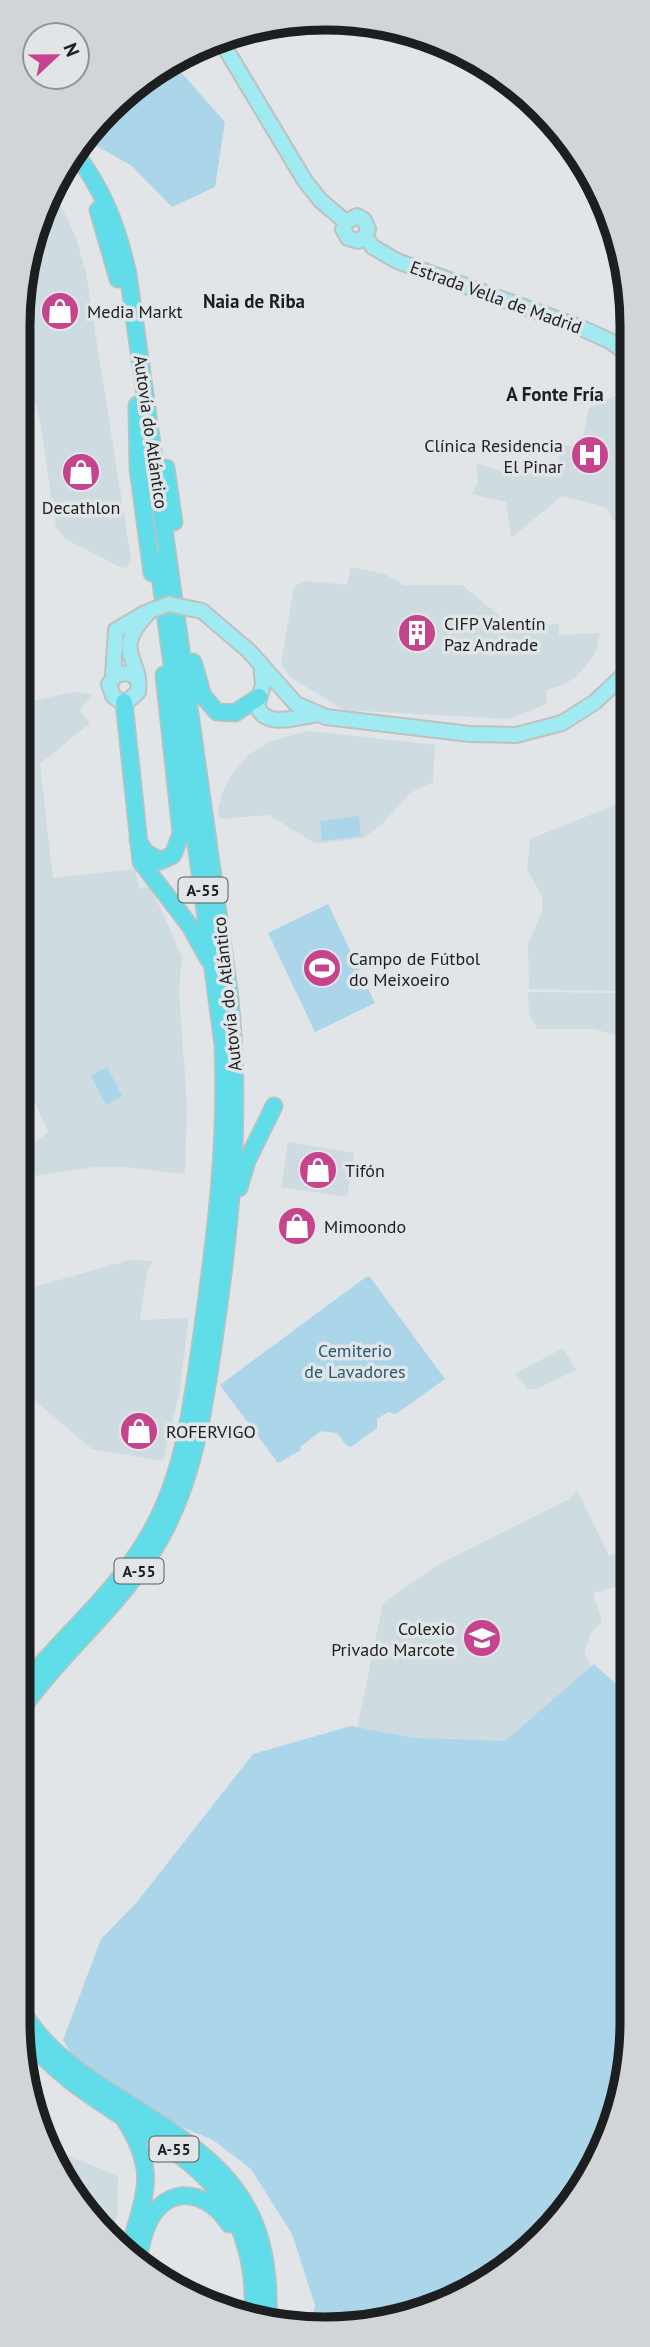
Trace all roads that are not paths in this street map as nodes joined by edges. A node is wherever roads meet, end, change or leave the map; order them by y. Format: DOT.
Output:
graph roads {
  1 [pos="225,47"];
  2 [pos="80,161"];
  3 [pos="74,170"];
  4 [pos="620,348"];
  5 [pos="141,360"];
  6 [pos="137,405"];
  7 [pos="150,611"];
  8 [pos="134,618"];
  9 [pos="129,658"];
  10 [pos="193,662"];
  11 [pos="261,664"];
  12 [pos="113,676"];
  13 [pos="136,678"];
  14 [pos="620,678"];
  15 [pos="286,693"];
  16 [pos="260,695"];
  17 [pos="124,702"];
  18 [pos="318,715"];
  19 [pos="283,718"];
  20 [pos="210,781"];
  21 [pos="138,840"];
  22 [pos="217,992"];
  23 [pos="274,1106"];
  24 [pos="231,1221"];
  25 [pos="205,1399"];
  26 [pos="201,1464"];
  27 [pos="30,1678"];
  28 [pos="30,1700"];
  29 [pos="30,2024"];
  30 [pos="30,2043"];
  31 [pos="65,2049"];
  32 [pos="31,2055"];
  33 [pos="72,2082"];
  34 [pos="122,2115"];
  35 [pos="229,2179"];
  36 [pos="130,2244"];
  37 [pos="140,2252"];
  38 [pos="247,2252"];
  39 [pos="269,2285"];
  40 [pos="252,2308"];
  41 [pos="268,2312"];
  42 [pos="274,2313"];
  1 -- 4 [label="main road, Estrada Vella de Madrid"];
  2 -- 5 [label="highway, Autovía do Atlántico / A-55"];
  3 -- 6 [label="highway, Autovía do Atlántico / A-55"];
  5 -- 10 [label="highway"];
  5 -- 24 [label="highway, Autovía do Atlántico / A-55"];
  6 -- 21 [label="highway"];
  6 -- 22 [label="highway, Autovía do Atlántico / A-55"];
  7 -- 8 [label="main road"];
  7 -- 9 [label="main road"];
  7 -- 11 [label="main road, bridge"];
  8 -- 9 [label="main road"];
  8 -- 12 [label="main road"];
  9 -- 13 [label="main road"];
  10 -- 16 [label="highway"];
  10 -- 20 [label="highway"];
  11 -- 15 [label="main road"];
  11 -- 16 [label="main road"];
  12 -- 13 [label="main road"];
  12 -- 17 [label="main road"];
  13 -- 17 [label="main road"];
  14 -- 18 [label="main road"];
  15 -- 16 [label="main road"];
  15 -- 18 [label="main road"];
  15 -- 19 [label="main road"];
  16 -- 19 [label="main road"];
  17 -- 21 [label="highway"];
  18 -- 19 [label="main road"];
  21 -- 22 [label="highway"];
  22 -- 27 [label="highway, Autovía do Atlántico / A-55"];
  23 -- 24 [label="highway"];
  24 -- 25 [label="highway, Autovía do Atlántico / A-55"];
  25 -- 26 [label="highway"];
  25 -- 28 [label="highway, Autovía do Atlántico / A-55"];
  29 -- 35 [label="highway, A-55"];
  30 -- 33 [label="highway, A-55"];
  31 -- 35 [label="highway"];
  32 -- 33 [label="highway"];
  33 -- 34 [label="highway, A-55"];
  34 -- 36 [label="highway"];
  34 -- 38 [label="highway, A-55"];
  35 -- 39 [label="highway, A-55"];
  37 -- 38 [label="highway"];
  38 -- 40 [label="highway, A-55"];
  39 -- 41 [label="highway, A-55"];
  39 -- 42 [label="highway"];
}
